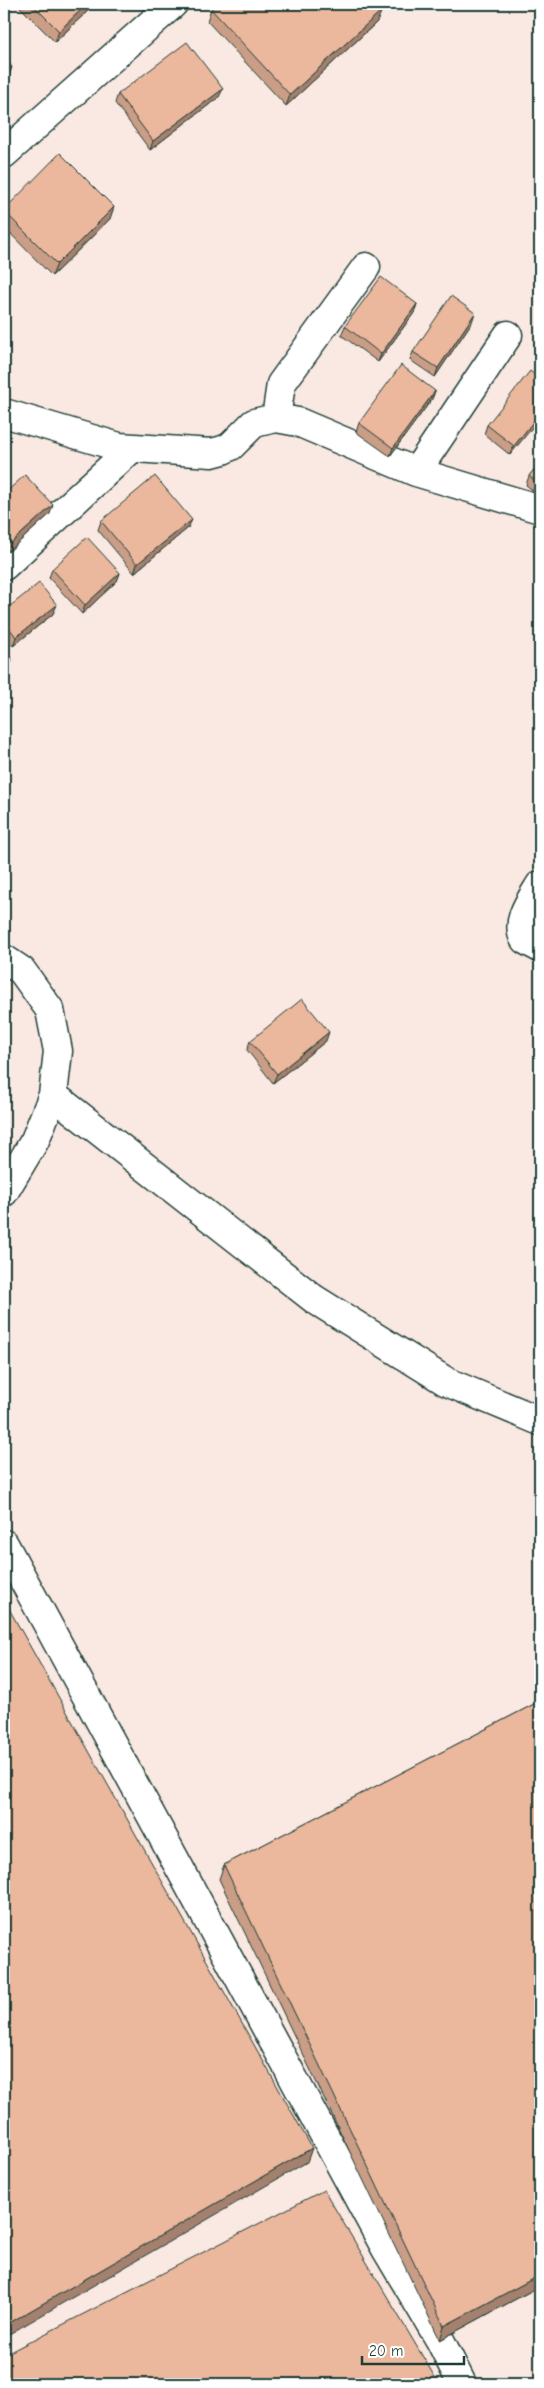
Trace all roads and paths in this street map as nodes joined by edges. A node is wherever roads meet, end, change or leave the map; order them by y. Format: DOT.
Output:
graph roads {
  1 [pos="173,4"];
  2 [pos="4,154"];
  3 [pos="366,267"];
  4 [pos="508,336"];
  5 [pos="4,413"];
  6 [pos="276,418"];
  7 [pos="132,448"];
  8 [pos="416,472"];
  9 [pos="540,509"];
  10 [pos="4,566"];
  11 [pos="540,885"];
  12 [pos="540,948"];
  13 [pos="4,959"];
  14 [pos="53,1095"];
  15 [pos="4,1192"];
  16 [pos="540,1421"];
  17 [pos="4,1544"];
  18 [pos="462,2384"];
  1 -- 2 [label="street"];
  3 -- 6 [label="street"];
  4 -- 8 [label="street"];
  5 -- 7 [label="street"];
  6 -- 7 [label="street"];
  6 -- 8 [label="street"];
  7 -- 10 [label="street"];
  8 -- 9 [label="street"];
  11 -- 12 [label="street"];
  13 -- 14 [label="street"];
  14 -- 15 [label="street"];
  14 -- 16 [label="street"];
  17 -- 18 [label="street"];
}
